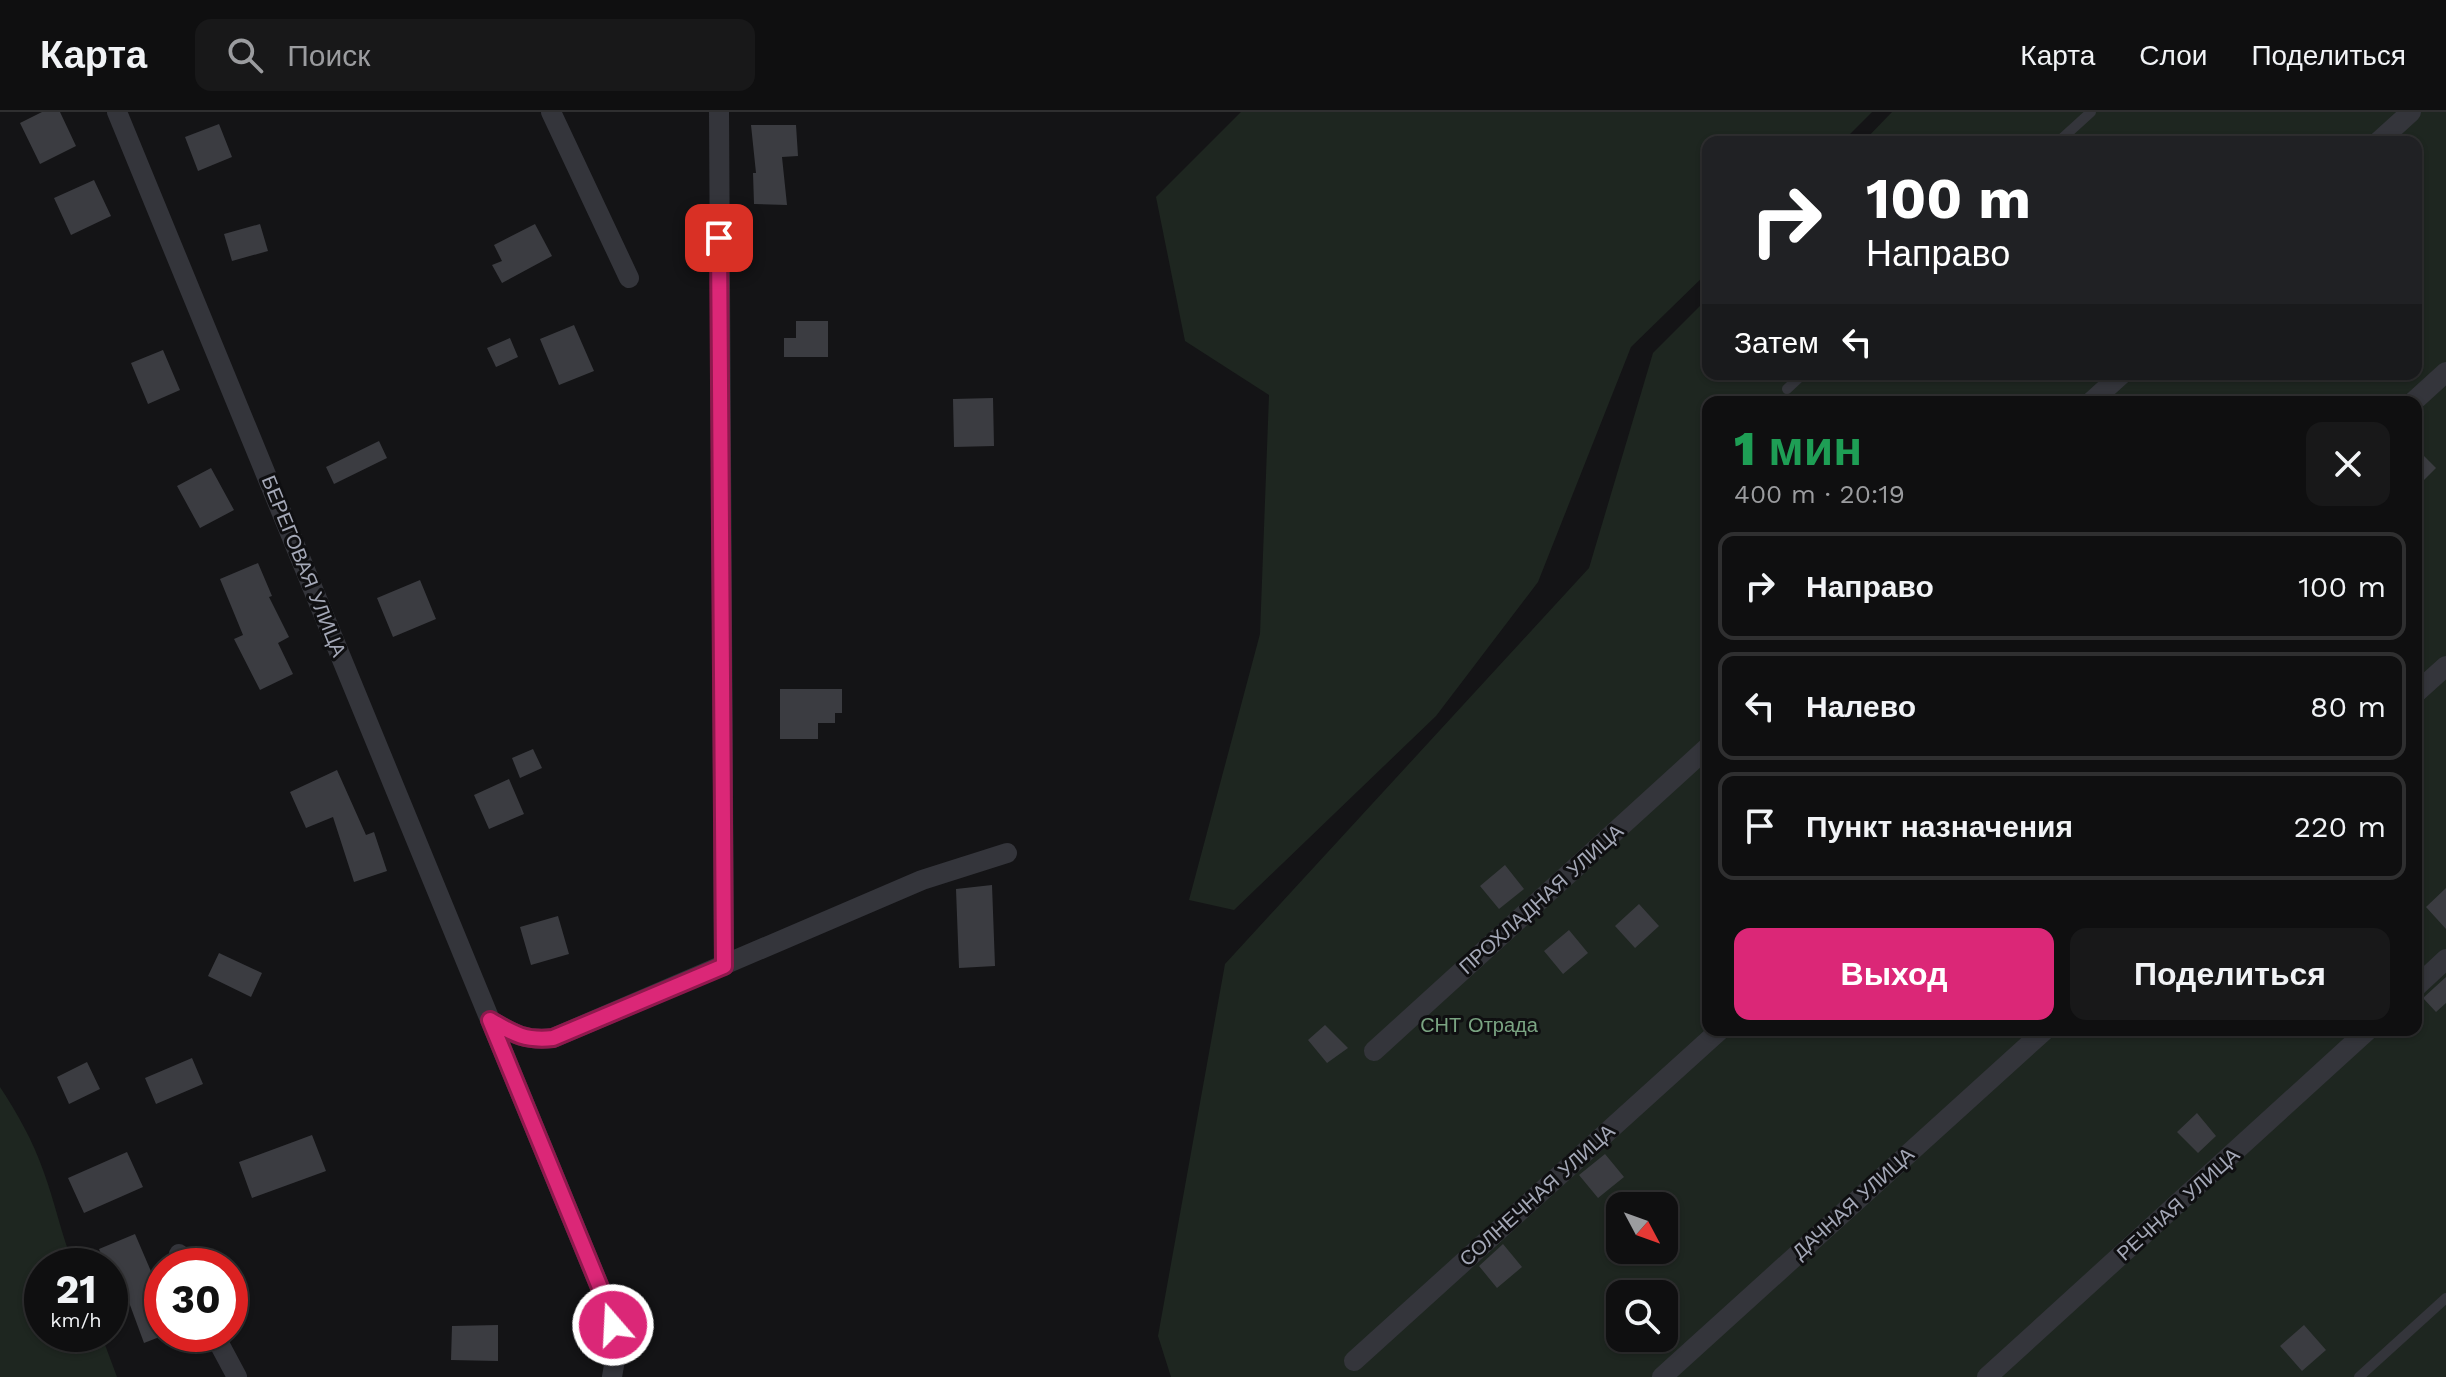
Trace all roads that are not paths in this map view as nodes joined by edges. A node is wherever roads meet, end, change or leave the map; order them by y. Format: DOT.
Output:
graph roads {
  1 [pos="117,112"];
  2 [pos="551,112"];
  3 [pos="719,112"];
  4 [pos="2091,112"];
  5 [pos="2411,112"];
  6 [pos="2065,136"];
  7 [pos="2385,136"];
  8 [pos="629,278"];
  9 [pos="2446,372"];
  10 [pos="1797,380"];
  11 [pos="2115,380"];
  12 [pos="1787,389"];
  13 [pos="2098,396"];
  14 [pos="2420,396"];
  15 [pos="2446,666"];
  16 [pos="2422,688"];
  17 [pos="1702,752"];
  18 [pos="1007,853"];
  19 [pos="2446,959"];
  20 [pos="724,966"];
  21 [pos="2422,981"];
  22 [pos="490,1020"];
  23 [pos="1713,1036"];
  24 [pos="2038,1036"];
  25 [pos="2361,1036"];
  26 [pos="1374,1051"];
  27 [pos="2446,1298"];
  28 [pos="224,1352"];
  29 [pos="1354,1361"];
  30 [pos="237,1377"];
  31 [pos="612,1377"];
  32 [pos="1662,1377"];
  33 [pos="1987,1377"];
  34 [pos="2359,1377"];
  1 -- 22 [label="street, БЕРЕГОВАЯ УЛИЦА"];
  2 -- 8 [label="street"];
  3 -- 20 [label="street"];
  4 -- 6 [label="lane"];
  5 -- 7 [label="street"];
  9 -- 14 [label="street"];
  10 -- 12 [label="lane"];
  11 -- 13 [label="street"];
  15 -- 16 [label="street"];
  17 -- 26 [label="street, ПРОХЛАДНАЯ УЛИЦА"];
  18 -- 20 [label="street"];
  19 -- 21 [label="street"];
  20 -- 22 [label="street"];
  22 -- 31 [label="street, БЕРЕГОВАЯ УЛИЦА"];
  23 -- 29 [label="street, СОЛНЕЧНАЯ УЛИЦА"];
  24 -- 32 [label="street, ДАЧНАЯ УЛИЦА"];
  25 -- 33 [label="street, РЕЧНАЯ УЛИЦА"];
  27 -- 34 [label="lane"];
  28 -- 30 [label="street"];
}
